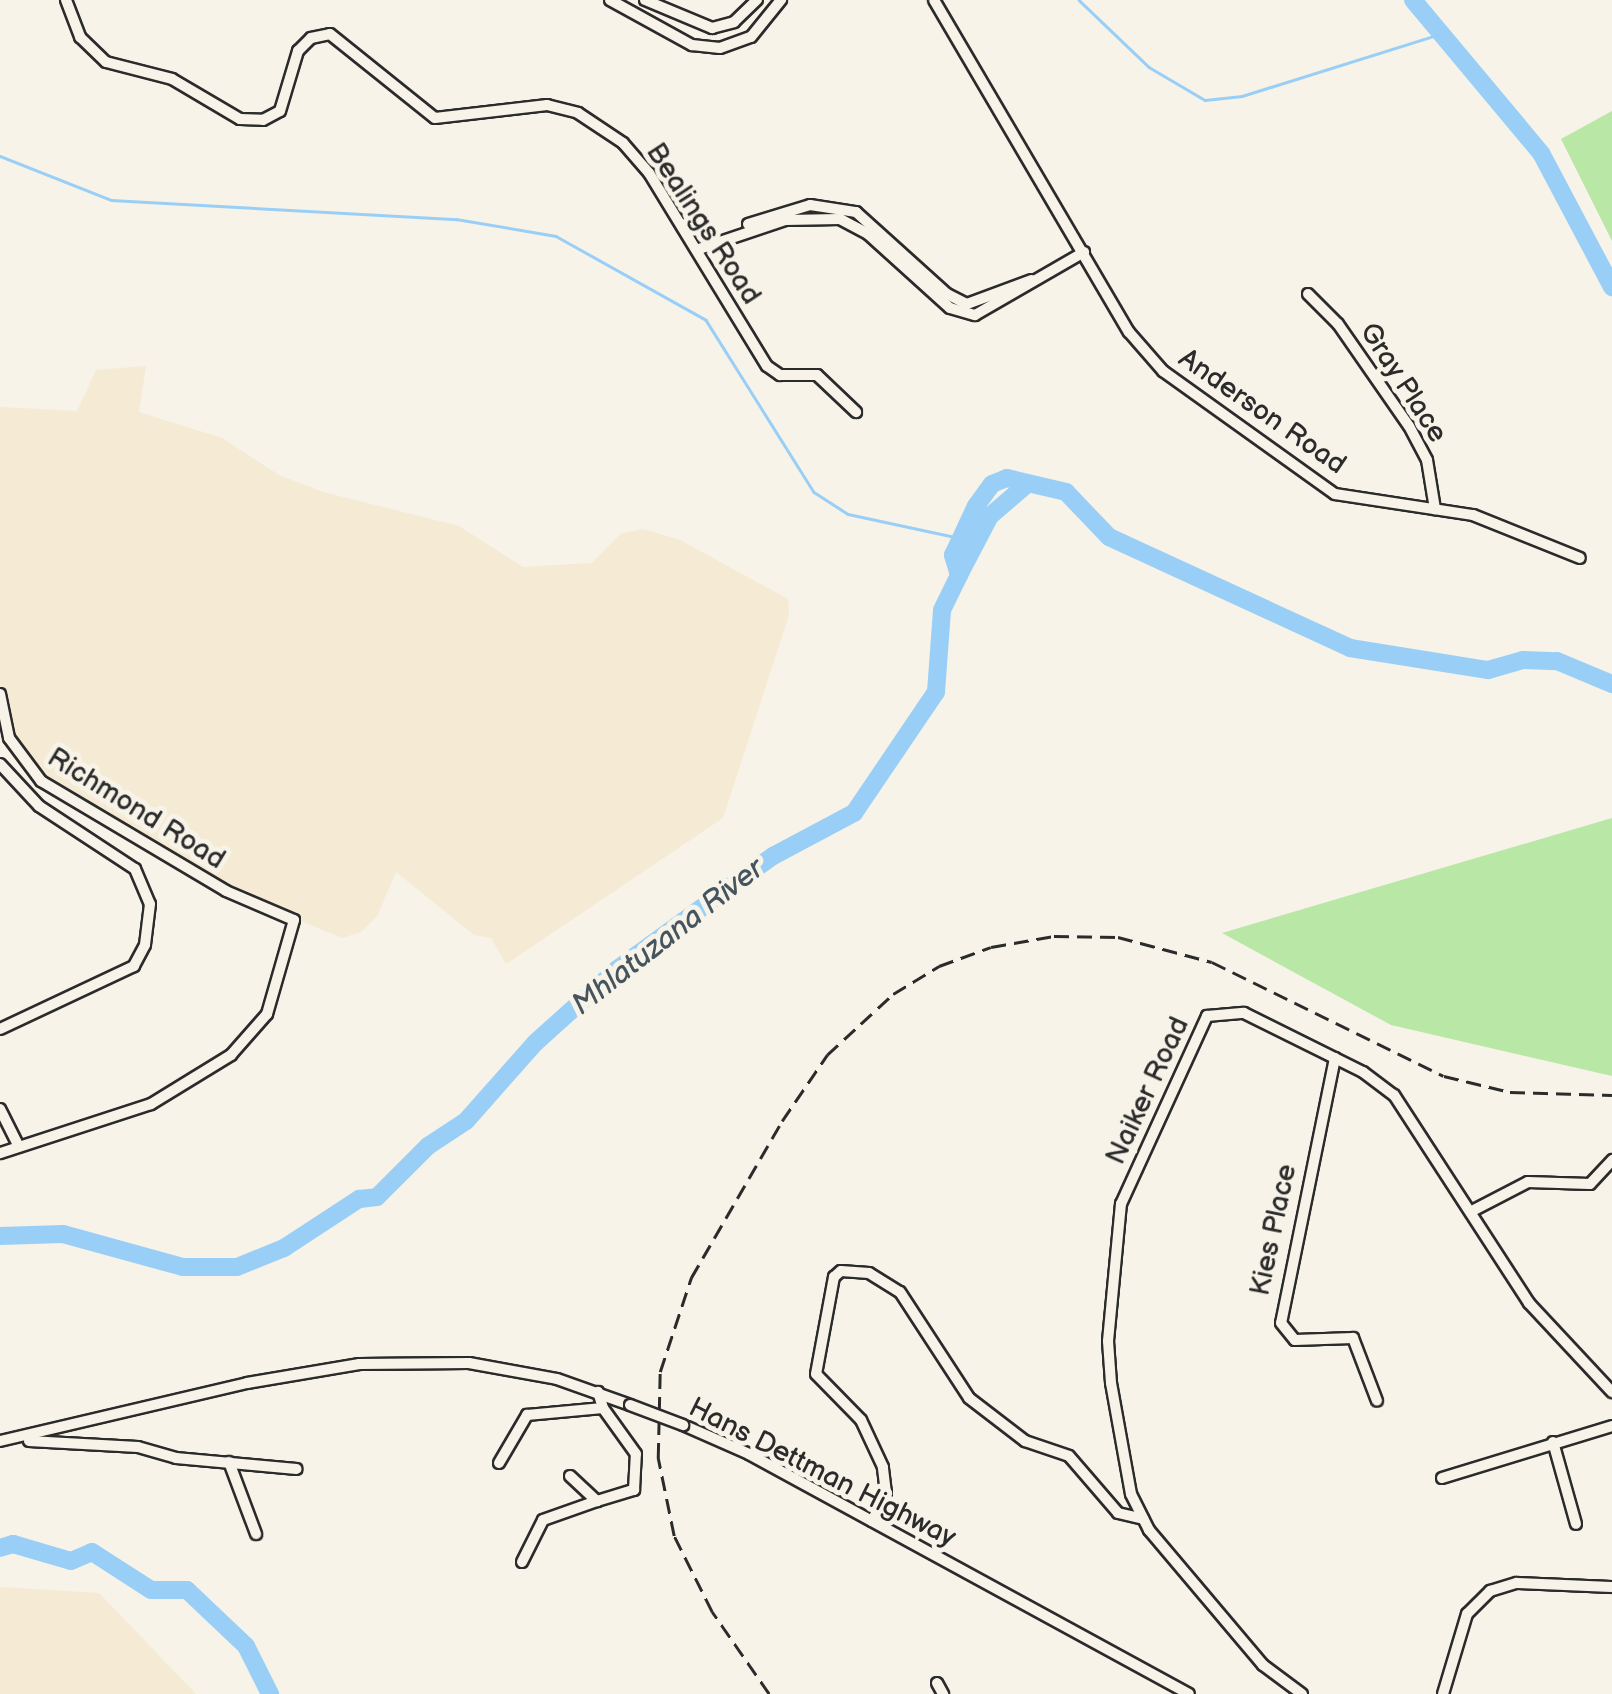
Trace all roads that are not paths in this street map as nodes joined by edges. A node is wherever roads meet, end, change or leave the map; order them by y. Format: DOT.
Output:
graph roads {
  1 [pos="66,0"];
  2 [pos="610,0"];
  3 [pos="646,0"];
  4 [pos="756,0"];
  5 [pos="780,0"];
  6 [pos="934,0"];
  7 [pos="698,248"];
  8 [pos="1084,252"];
  9 [pos="1308,294"];
  10 [pos="856,412"];
  11 [pos="1435,509"];
  12 [pos="1580,558"];
  13 [pos="0,694"];
  14 [pos="0,764"];
  15 [pos="0,1028"];
  16 [pos="1335,1058"];
  17 [pos="0,1109"];
  18 [pos="20,1147"];
  19 [pos="0,1153"];
  20 [pos="1612,1160"];
  21 [pos="1472,1211"];
  22 [pos="598,1392"];
  23 [pos="1612,1392"];
  24 [pos="1377,1400"];
  25 [pos="603,1408"];
  26 [pos="1612,1426"];
  27 [pos="4,1440"];
  28 [pos="1552,1442"];
  29 [pos="229,1462"];
  30 [pos="499,1463"];
  31 [pos="296,1468"];
  32 [pos="570,1476"];
  33 [pos="1442,1478"];
  34 [pos="596,1501"];
  35 [pos="1143,1518"];
  36 [pos="872,1521"];
  37 [pos="1576,1524"];
  38 [pos="256,1534"];
  39 [pos="522,1562"];
  40 [pos="1612,1587"];
  41 [pos="1189,1694"];
  42 [pos="1302,1694"];
  43 [pos="1443,1694"];
  1 -- 7 [label="street, Bealings Road"];
  2 -- 5 [label="street"];
  3 -- 4 [label="street"];
  6 -- 8 [label="street, Anderson Road"];
  7 -- 8 [label="street"];
  7 -- 10 [label="street, Bealings Road"];
  8 -- 11 [label="street, Anderson Road"];
  9 -- 11 [label="street, Gray Place"];
  11 -- 12 [label="street, Anderson Road"];
  13 -- 18 [label="street, Richmond Road"];
  14 -- 15 [label="street"];
  16 -- 21 [label="street, Naiker Road"];
  16 -- 24 [label="street, Kies Place"];
  16 -- 35 [label="street, Naiker Road"];
  17 -- 18 [label="street"];
  18 -- 19 [label="street"];
  20 -- 21 [label="street"];
  21 -- 23 [label="street, Naiker Road"];
  22 -- 25 [label="street"];
  22 -- 27 [label="street, Hans Dettman Highway"];
  22 -- 36 [label="street, Hans Dettman Highway, bridge"];
  25 -- 30 [label="street"];
  25 -- 34 [label="street"];
  26 -- 28 [label="street"];
  27 -- 29 [label="street"];
  28 -- 33 [label="street"];
  28 -- 37 [label="street"];
  29 -- 31 [label="street"];
  29 -- 38 [label="street"];
  32 -- 34 [label="street"];
  34 -- 39 [label="street"];
  35 -- 36 [label="street"];
  35 -- 42 [label="street, Naiker Road"];
  36 -- 41 [label="street, Hans Dettman Highway"];
  40 -- 43 [label="street"];
}
